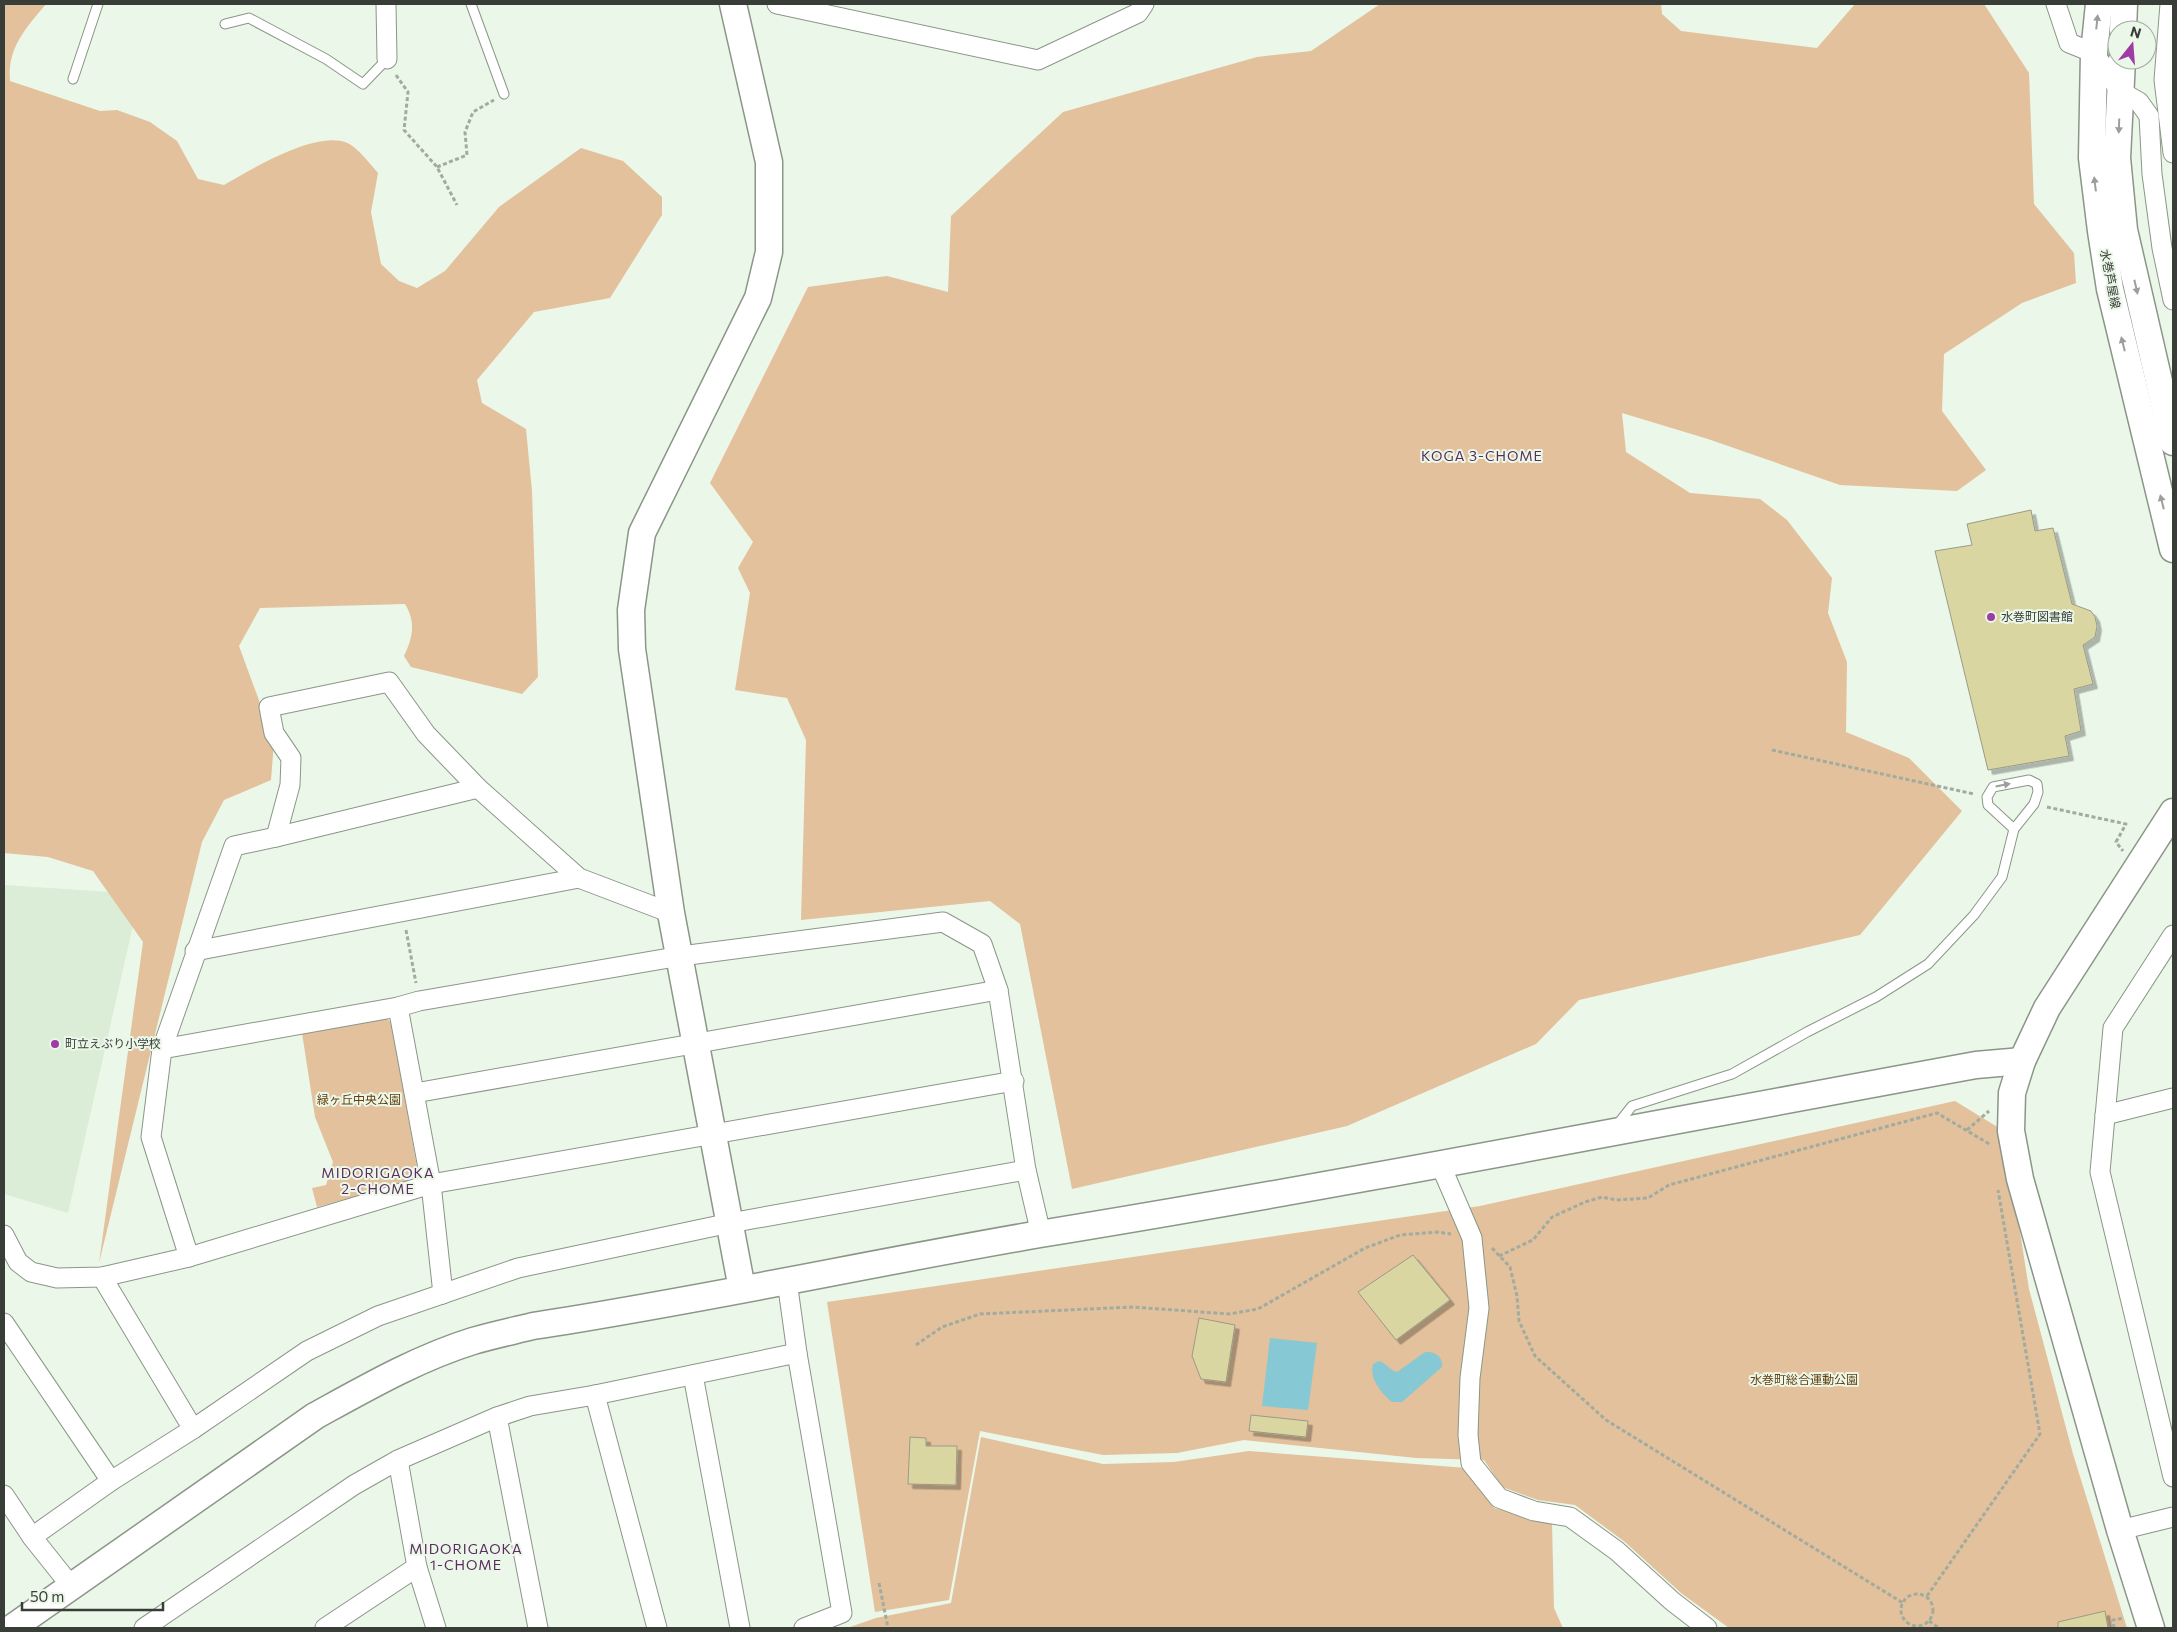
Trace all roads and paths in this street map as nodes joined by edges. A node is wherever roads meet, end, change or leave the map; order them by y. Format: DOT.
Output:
graph roads {
  1 [pos="98,4"];
  2 [pos="386,4"];
  3 [pos="471,4"];
  4 [pos="733,4"];
  5 [pos="777,4"];
  6 [pos="1144,4"];
  7 [pos="2056,4"];
  8 [pos="2099,4"];
  9 [pos="2124,4"];
  10 [pos="2170,4"];
  11 [pos="2123,20"];
  12 [pos="225,24"];
  13 [pos="2170,34"];
  14 [pos="2094,52"];
  15 [pos="387,59"];
  16 [pos="2121,70"];
  17 [pos="73,79"];
  18 [pos="2120,91"];
  19 [pos="504,94"];
  20 [pos="2171,117"];
  21 [pos="2173,153"];
  22 [pos="437,167"];
  23 [pos="457,205"];
  24 [pos="2168,246"];
  25 [pos="2173,300"];
  26 [pos="2173,442"];
  27 [pos="2173,549"];
  28 [pos="1772,750"];
  29 [pos="478,788"];
  30 [pos="1987,797"];
  31 [pos="2034,804"];
  32 [pos="2173,812"];
  33 [pos="2014,830"];
  34 [pos="276,836"];
  35 [pos="2127,856"];
  36 [pos="579,878"];
  37 [pos="403,912"];
  38 [pos="671,913"];
  39 [pos="2173,935"];
  40 [pos="195,951"];
  41 [pos="681,956"];
  42 [pos="998,990"];
  43 [pos="419,1001"];
  44 [pos="398,1007"];
  45 [pos="696,1044"];
  46 [pos="162,1049"];
  47 [pos="2022,1061"];
  48 [pos="1014,1081"];
  49 [pos="415,1093"];
  50 [pos="2173,1098"];
  51 [pos="1996,1105"];
  52 [pos="2105,1114"];
  53 [pos="1967,1130"];
  54 [pos="714,1133"];
  55 [pos="1590,1135"];
  56 [pos="1992,1154"];
  57 [pos="1441,1166"];
  58 [pos="1026,1170"];
  59 [pos="1997,1183"];
  60 [pos="430,1184"];
  61 [pos="730,1223"];
  62 [pos="1041,1234"];
  63 [pos="4,1235"];
  64 [pos="1471,1238"];
  65 [pos="1499,1256"];
  66 [pos="189,1258"];
  67 [pos="102,1277"];
  68 [pos="787,1282"];
  69 [pos="742,1289"];
  70 [pos="443,1294"];
  71 [pos="4,1323"];
  72 [pos="916,1345"];
  73 [pos="797,1353"];
  74 [pos="693,1375"];
  75 [pos="595,1395"];
  76 [pos="497,1418"];
  77 [pos="192,1429"];
  78 [pos="398,1460"];
  79 [pos="2173,1477"];
  80 [pos="111,1481"];
  81 [pos="4,1495"];
  82 [pos="2173,1517"];
  83 [pos="2120,1530"];
  84 [pos="32,1537"];
  85 [pos="418,1567"];
  86 [pos="879,1583"];
  87 [pos="72,1586"];
  88 [pos="1927,1596"];
  89 [pos="1903,1602"];
  90 [pos="1929,1622"];
  91 [pos="24,1625"];
  92 [pos="2140,1626"];
  93 [pos="144,1628"];
  94 [pos="325,1628"];
  95 [pos="436,1628"];
  96 [pos="538,1628"];
  97 [pos="657,1628"];
  98 [pos="740,1628"];
  99 [pos="804,1628"];
  100 [pos="888,1628"];
  101 [pos="1707,1628"];
  102 [pos="1939,1628"];
  103 [pos="2114,1628"];
  1 -- 17 [label="lane"];
  2 -- 15 [label="street"];
  3 -- 19 [label="lane"];
  4 -- 38 [label="street"];
  5 -- 6 [label="street"];
  7 -- 14 [label="street"];
  14 -- 8 [label="street, 水巻芦屋線, one-way"];
  9 -- 11 [label="street"];
  10 -- 13 [label="street"];
  12 -- 15 [label="lane"];
  13 -- 20 [label="street"];
  14 -- 18 [label="street"];
  27 -- 14 [label="street, 水巻芦屋線, one-way"];
  15 -- 22 [label="path"];
  16 -- 18 [label="street, 水巻芦屋線"];
  18 -- 24 [label="street"];
  18 -- 26 [label="street, 水巻芦屋線, one-way"];
  19 -- 22 [label="path"];
  20 -- 21 [label="street"];
  22 -- 23 [label="path"];
  24 -- 25 [label="street"];
  28 -- 30 [label="path"];
  29 -- 34 [label="street"];
  29 -- 34 [label="street"];
  29 -- 36 [label="street"];
  30 -- 31 [label="lane, one-way"];
  30 -- 33 [label="lane"];
  31 -- 33 [label="lane"];
  31 -- 35 [label="path"];
  32 -- 47 [label="street"];
  33 -- 55 [label="lane"];
  34 -- 40 [label="street"];
  36 -- 37 [label="street"];
  36 -- 38 [label="street"];
  37 -- 40 [label="street"];
  37 -- 43 [label="path"];
  38 -- 41 [label="street"];
  39 -- 52 [label="street"];
  40 -- 46 [label="street"];
  41 -- 42 [label="street"];
  41 -- 43 [label="street"];
  41 -- 45 [label="street"];
  42 -- 45 [label="street"];
  42 -- 48 [label="street"];
  43 -- 44 [label="street"];
  44 -- 46 [label="street"];
  44 -- 49 [label="street"];
  45 -- 49 [label="street"];
  45 -- 54 [label="street"];
  46 -- 66 [label="street"];
  47 -- 55 [label="street"];
  47 -- 83 [label="street"];
  48 -- 54 [label="street"];
  48 -- 58 [label="street"];
  49 -- 60 [label="street"];
  50 -- 52 [label="street"];
  51 -- 53 [label="path"];
  52 -- 79 [label="street"];
  53 -- 56 [label="path"];
  53 -- 65 [label="path"];
  54 -- 60 [label="street"];
  54 -- 61 [label="street"];
  55 -- 57 [label="street"];
  57 -- 62 [label="street"];
  57 -- 64 [label="street"];
  58 -- 61 [label="street"];
  58 -- 62 [label="street"];
  59 -- 88 [label="path"];
  60 -- 66 [label="street"];
  60 -- 70 [label="street"];
  61 -- 69 [label="street"];
  61 -- 70 [label="street"];
  62 -- 68 [label="street"];
  63 -- 67 [label="street"];
  64 -- 65 [label="path"];
  64 -- 72 [label="path"];
  64 -- 101 [label="street"];
  65 -- 89 [label="path"];
  66 -- 67 [label="street"];
  67 -- 77 [label="street"];
  68 -- 69 [label="street"];
  68 -- 73 [label="street"];
  69 -- 87 [label="street"];
  70 -- 77 [label="street"];
  71 -- 80 [label="street"];
  73 -- 74 [label="street"];
  73 -- 99 [label="street"];
  74 -- 75 [label="street"];
  74 -- 98 [label="street"];
  75 -- 76 [label="street"];
  75 -- 97 [label="street"];
  76 -- 78 [label="street"];
  76 -- 96 [label="street"];
  77 -- 80 [label="street"];
  78 -- 85 [label="street"];
  78 -- 93 [label="street"];
  80 -- 84 [label="street"];
  81 -- 84 [label="street"];
  82 -- 83 [label="street"];
  83 -- 92 [label="street"];
  84 -- 87 [label="street"];
  85 -- 94 [label="street"];
  85 -- 95 [label="street"];
  86 -- 100 [label="path"];
  87 -- 91 [label="street"];
  88 -- 89 [label="path"];
  88 -- 90 [label="path"];
  89 -- 90 [label="path"];
  90 -- 102 [label="path"];
  92 -- 103 [label="path"];
}
